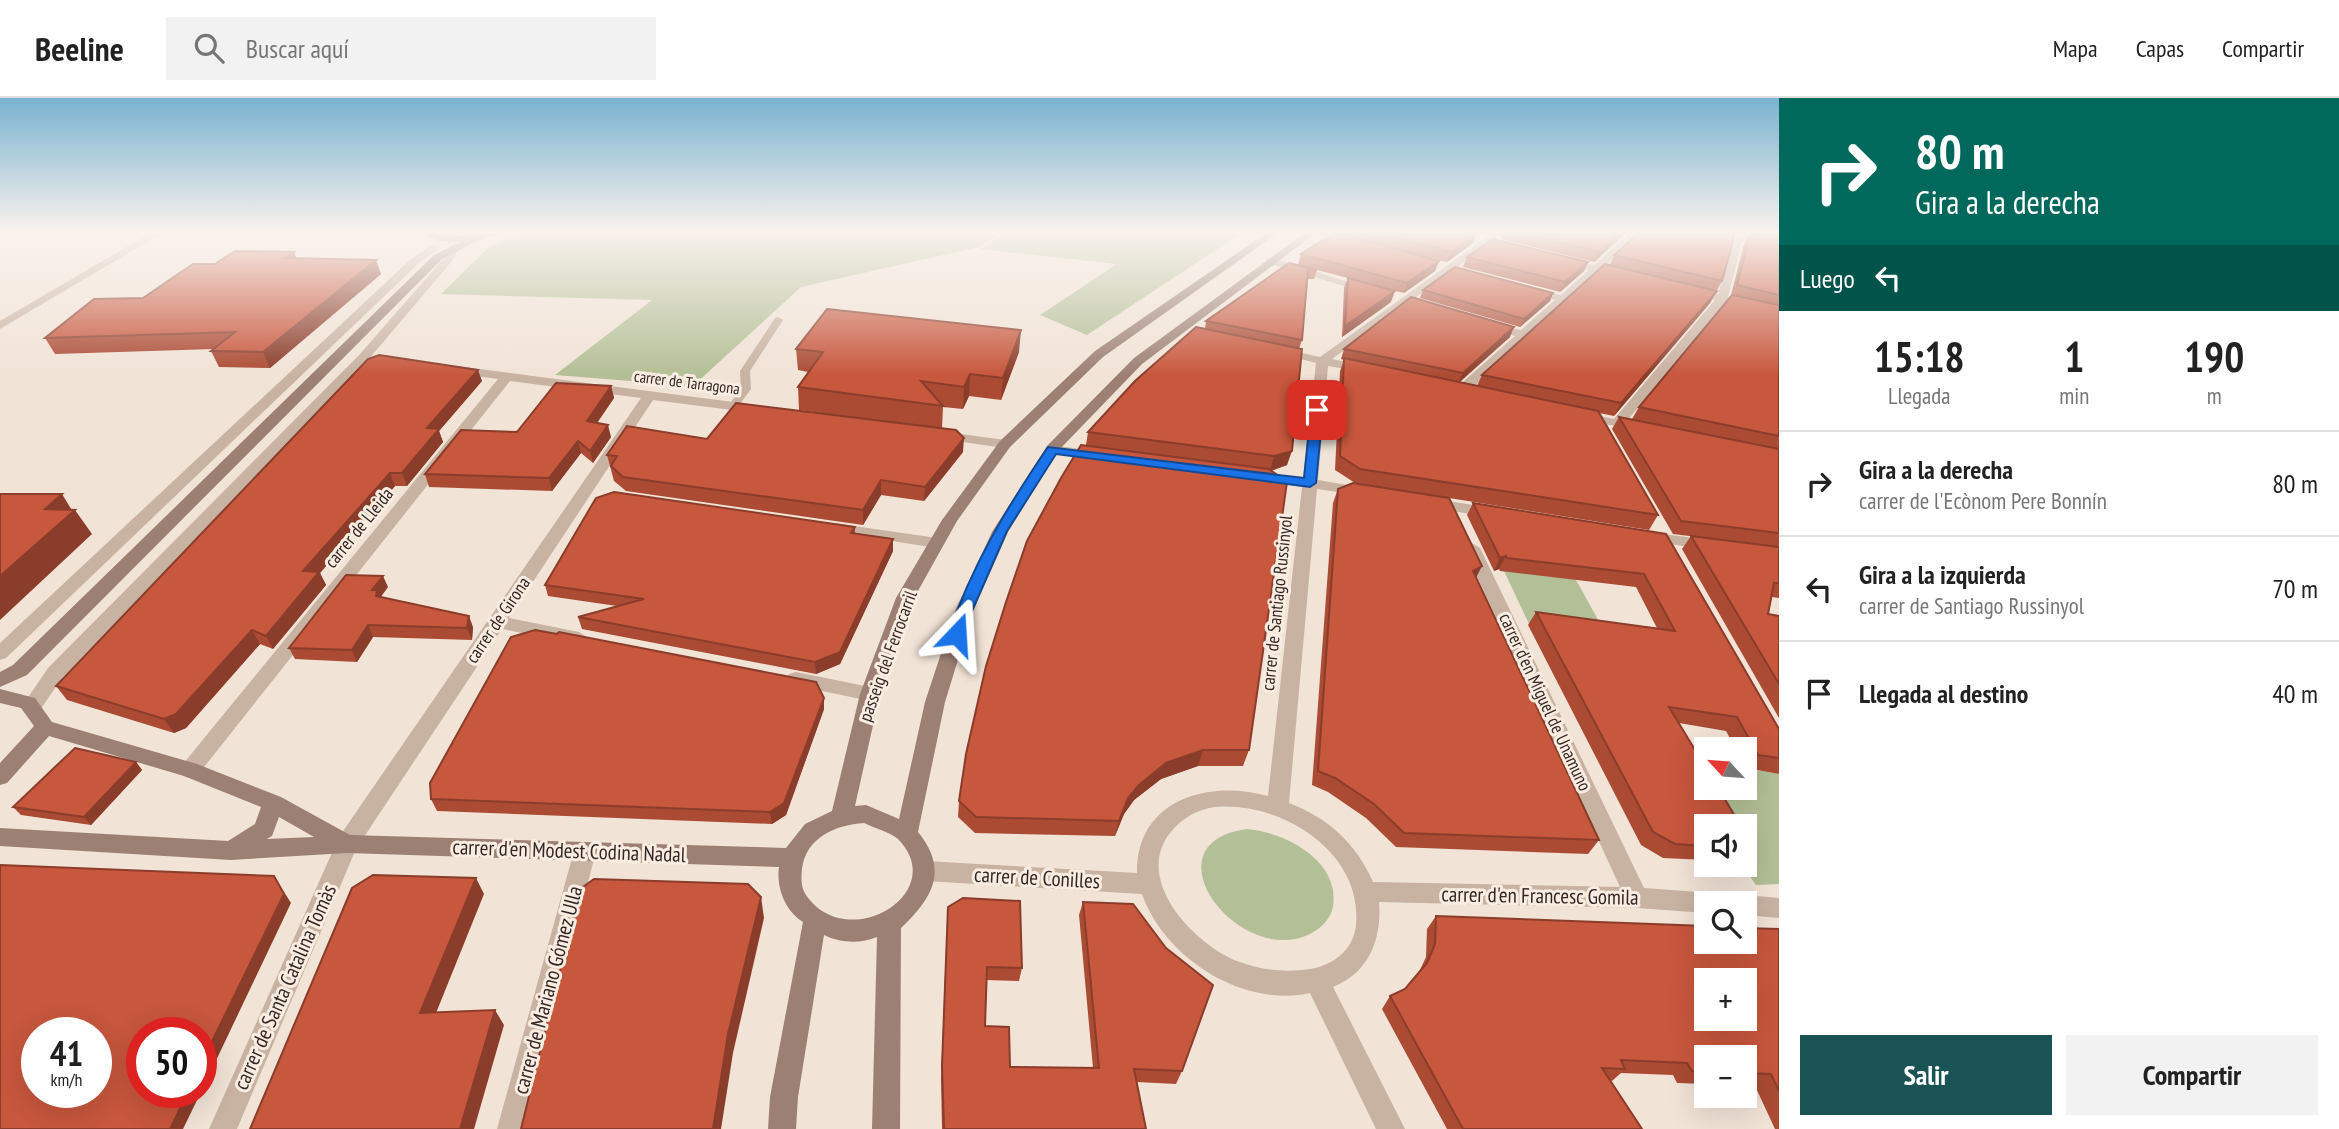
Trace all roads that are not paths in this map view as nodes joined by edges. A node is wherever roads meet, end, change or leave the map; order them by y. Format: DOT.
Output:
graph roads {
  1 [pos="78,280"];
  2 [pos="395,280"];
  3 [pos="405,280"];
  4 [pos="432,280"];
  5 [pos="1205,280"];
  6 [pos="1247,280"];
  7 [pos="1336,280"];
  8 [pos="1437,280"];
  9 [pos="1583,280"];
  10 [pos="1725,280"];
  11 [pos="1513,286"];
  12 [pos="1684,290"];
  13 [pos="1383,294"];
  14 [pos="1396,298"];
  15 [pos="1563,299"];
  16 [pos="1722,299"];
  17 [pos="1408,301"];
  18 [pos="1421,305"];
  19 [pos="1779,313"];
  20 [pos="778,320"];
  21 [pos="1473,320"];
  22 [pos="0,326"];
  23 [pos="1525,335"];
  24 [pos="1269,350"];
  25 [pos="1322,361"];
  26 [pos="438,368"];
  27 [pos="1373,372"];
  28 [pos="506,377"];
  29 [pos="1462,391"];
  30 [pos="650,395"];
  31 [pos="733,406"];
  32 [pos="774,411"];
  33 [pos="1570,414"];
  34 [pos="1597,419"];
  35 [pos="1618,423"];
  36 [pos="923,432"];
  37 [pos="1658,432"];
  38 [pos="1611,443"];
  39 [pos="1005,444"];
  40 [pos="1052,449"];
  41 [pos="1120,458"];
  42 [pos="1242,474"];
  43 [pos="1310,483"];
  44 [pos="1374,494"];
  45 [pos="1413,500"];
  46 [pos="1452,507"];
  47 [pos="1506,515"];
  48 [pos="1653,516"];
  49 [pos="815,525"];
  50 [pos="1627,533"];
  51 [pos="1667,540"];
  52 [pos="937,543"];
  53 [pos="1729,548"];
  54 [pos="1680,563"];
  55 [pos="497,622"];
  56 [pos="604,642"];
  57 [pos="0,654"];
  58 [pos="20,670"];
  59 [pos="777,676"];
  60 [pos="0,680"];
  61 [pos="870,694"];
  62 [pos="17,700"];
  63 [pos="44,727"];
  64 [pos="190,770"];
  65 [pos="0,776"];
  66 [pos="273,803"];
  67 [pos="1278,806"];
  68 [pos="842,816"];
  69 [pos="907,832"];
  70 [pos="0,837"];
  71 [pos="347,844"];
  72 [pos="584,850"];
  73 [pos="231,851"];
  74 [pos="791,858"];
  75 [pos="925,871"];
  76 [pos="1149,884"];
  77 [pos="1367,892"];
  78 [pos="1637,898"];
  79 [pos="1694,902"];
  80 [pos="1757,906"];
  81 [pos="1779,908"];
  82 [pos="815,920"];
  83 [pos="889,923"];
  84 [pos="1317,981"];
  85 [pos="223,1129"];
  86 [pos="511,1129"];
  87 [pos="782,1129"];
  88 [pos="886,1129"];
  89 [pos="1391,1129"];
  1 -- 22 [label="street"];
  2 -- 57 [label="street"];
  3 -- 58 [label="main road"];
  4 -- 62 [label="street"];
  5 -- 39 [label="main road, passeig del Ferrocarril"];
  6 -- 40 [label="main road"];
  7 -- 13 [label="street"];
  8 -- 17 [label="street"];
  9 -- 15 [label="street"];
  10 -- 16 [label="street"];
  11 -- 15 [label="street"];
  12 -- 16 [label="street"];
  14 -- 17 [label="street"];
  15 -- 23 [label="street"];
  16 -- 19 [label="street"];
  16 -- 35 [label="street"];
  17 -- 18 [label="street"];
  17 -- 25 [label="street"];
  20 -- 31 [label="lane"];
  21 -- 23 [label="street"];
  23 -- 29 [label="street"];
  24 -- 25 [label="street"];
  25 -- 27 [label="street"];
  25 -- 43 [label="street, carrer de Santiago Russinyol"];
  26 -- 28 [label="street, carrer de Tarragona"];
  28 -- 30 [label="street, carrer de Tarragona"];
  28 -- 64 [label="street, carrer de Lleida"];
  30 -- 31 [label="street, carrer de Tarragona"];
  30 -- 55 [label="street, carrer de Girona"];
  31 -- 32 [label="street, carrer de Tarragona"];
  33 -- 34 [label="street"];
  34 -- 35 [label="street"];
  34 -- 38 [label="street"];
  35 -- 37 [label="street"];
  36 -- 39 [label="street"];
  39 -- 52 [label="main road, passeig del Ferrocarril"];
  40 -- 41 [label="street"];
  40 -- 69 [label="main road"];
  42 -- 43 [label="street"];
  43 -- 44 [label="street"];
  43 -- 67 [label="street, carrer de Santiago Russinyol"];
  45 -- 46 [label="street"];
  46 -- 47 [label="street"];
  46 -- 78 [label="street, carrer d'en Miguel de Unamuno"];
  48 -- 51 [label="street"];
  49 -- 52 [label="street"];
  50 -- 51 [label="street"];
  51 -- 53 [label="street"];
  51 -- 54 [label="street"];
  52 -- 61 [label="main road, passeig del Ferrocarril"];
  55 -- 56 [label="street"];
  55 -- 71 [label="street, carrer de Girona"];
  58 -- 60 [label="main road"];
  58 -- 62 [label="main road"];
  59 -- 61 [label="street"];
  61 -- 68 [label="main road, passeig del Ferrocarril"];
  62 -- 63 [label="main road"];
  63 -- 64 [label="main road, carrer d'en Modest Codina Nadal"];
  63 -- 65 [label="main road"];
  64 -- 66 [label="main road, carrer d'en Modest Codina Nadal"];
  66 -- 71 [label="main road, carrer d'en Modest Codina Nadal"];
  66 -- 73 [label="main road"];
  67 -- 76 [label="street"];
  67 -- 77 [label="street"];
  68 -- 69 [label="main road"];
  68 -- 74 [label="main road"];
  69 -- 75 [label="main road"];
  70 -- 73 [label="main road, carrer d'en Modest Codina Nadal"];
  71 -- 72 [label="main road, carrer d'en Modest Codina Nadal"];
  71 -- 73 [label="main road, carrer d'en Modest Codina Nadal"];
  71 -- 85 [label="street, carrer de Santa Catalina Tomàs"];
  72 -- 74 [label="main road, carrer d'en Modest Codina Nadal"];
  72 -- 86 [label="street, carrer de Mariano Gómez Ulla"];
  74 -- 82 [label="main road"];
  75 -- 76 [label="street, carrer de Conilles"];
  75 -- 83 [label="main road"];
  76 -- 84 [label="street"];
  77 -- 78 [label="street, carrer d'en Francesc Gomila"];
  77 -- 84 [label="street"];
  78 -- 79 [label="street, carrer d'en Francesc Gomila"];
  80 -- 81 [label="street"];
  82 -- 83 [label="main road"];
  82 -- 87 [label="main road"];
  83 -- 88 [label="main road"];
  84 -- 89 [label="street"];
}
